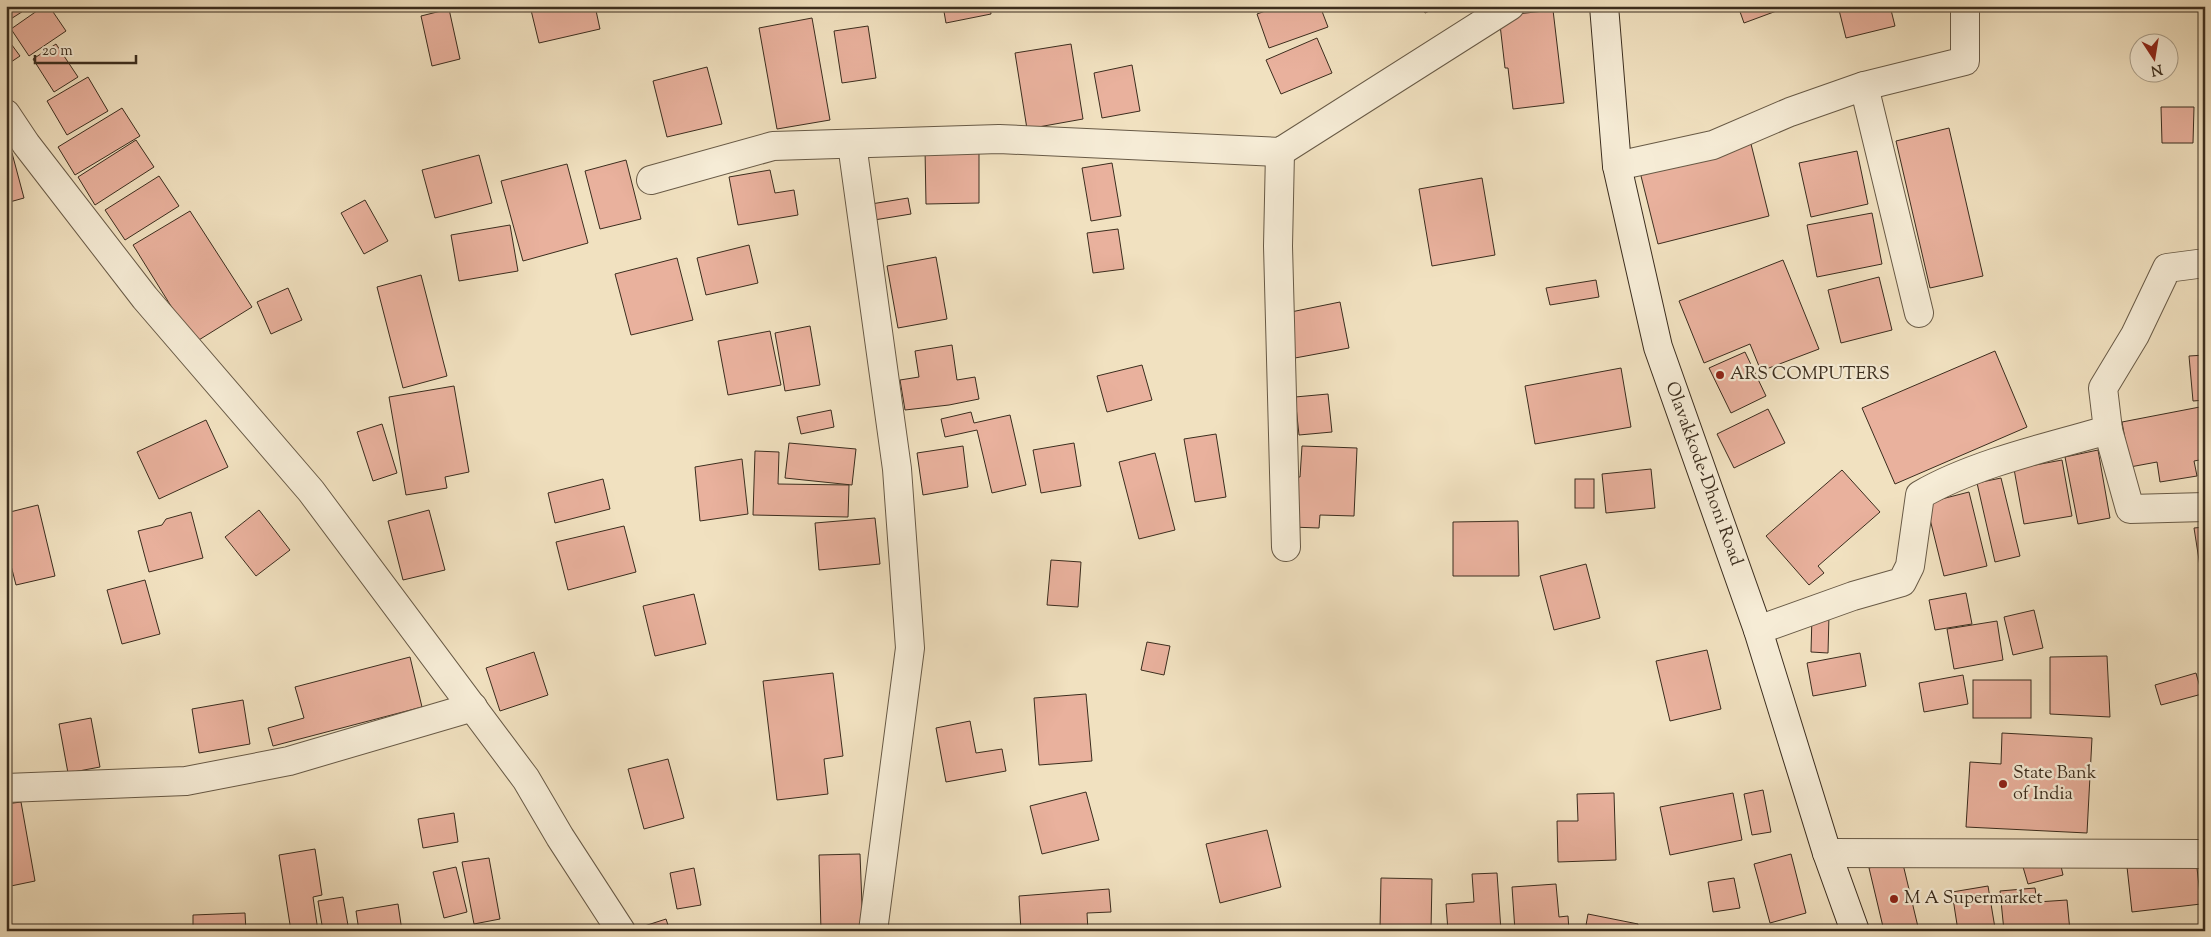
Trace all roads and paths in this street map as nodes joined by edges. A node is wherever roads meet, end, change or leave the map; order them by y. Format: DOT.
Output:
graph roads {
  1 [pos="1510,6"];
  2 [pos="1604,6"];
  3 [pos="1965,6"];
  4 [pos="1864,86"];
  5 [pos="6,114"];
  6 [pos="852,144"];
  7 [pos="1280,152"];
  8 [pos="1617,166"];
  9 [pos="651,180"];
  10 [pos="2205,263"];
  11 [pos="1920,313"];
  12 [pos="2108,430"];
  13 [pos="2205,507"];
  14 [pos="1286,546"];
  15 [pos="1758,630"];
  16 [pos="473,707"];
  17 [pos="6,788"];
  18 [pos="1827,853"];
  19 [pos="2205,854"];
  20 [pos="621,931"];
  21 [pos="873,931"];
  22 [pos="1855,931"];
  1 -- 7 [label="street"];
  2 -- 8 [label="street, Olavakkode-Dhoni Road"];
  3 -- 4 [label="street"];
  4 -- 8 [label="street"];
  4 -- 11 [label="street"];
  5 -- 16 [label="street"];
  6 -- 7 [label="street"];
  6 -- 9 [label="street"];
  6 -- 21 [label="street"];
  7 -- 14 [label="street"];
  8 -- 15 [label="street, Olavakkode-Dhoni Road"];
  10 -- 12 [label="street"];
  12 -- 13 [label="street"];
  12 -- 15 [label="street"];
  15 -- 18 [label="street, Olavakkode-Dhoni Road"];
  16 -- 17 [label="street"];
  16 -- 20 [label="street"];
  18 -- 19 [label="street"];
  18 -- 22 [label="street, Olavakkode-Dhoni Road"];
}
